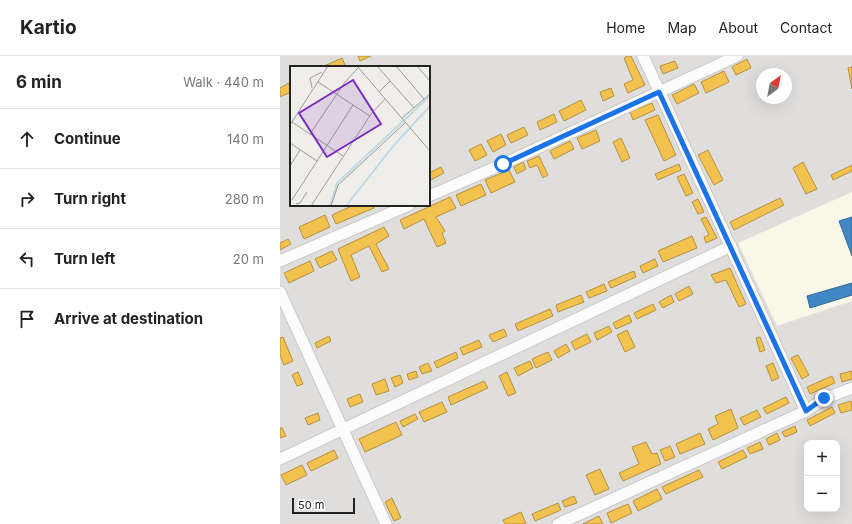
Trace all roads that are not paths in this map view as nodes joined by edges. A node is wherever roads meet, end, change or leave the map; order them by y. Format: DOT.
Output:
graph roads {
  1 [pos="643,56"];
  2 [pos="737,56"];
  3 [pos="659,92"];
  4 [pos="430,196"];
  5 [pos="407,206"];
  6 [pos="731,246"];
  7 [pos="280,261"];
  8 [pos="280,292"];
  9 [pos="852,388"];
  10 [pos="806,411"];
  11 [pos="342,429"];
  12 [pos="280,459"];
  13 [pos="386,524"];
  14 [pos="558,524"];
  1 -- 3 [label="street"];
  2 -- 3 [label="street"];
  3 -- 4 [label="street"];
  3 -- 6 [label="street"];
  5 -- 7 [label="street"];
  6 -- 10 [label="street"];
  6 -- 11 [label="street"];
  8 -- 11 [label="street"];
  9 -- 10 [label="street"];
  10 -- 14 [label="street"];
  11 -- 12 [label="street"];
  11 -- 13 [label="street"];
}
